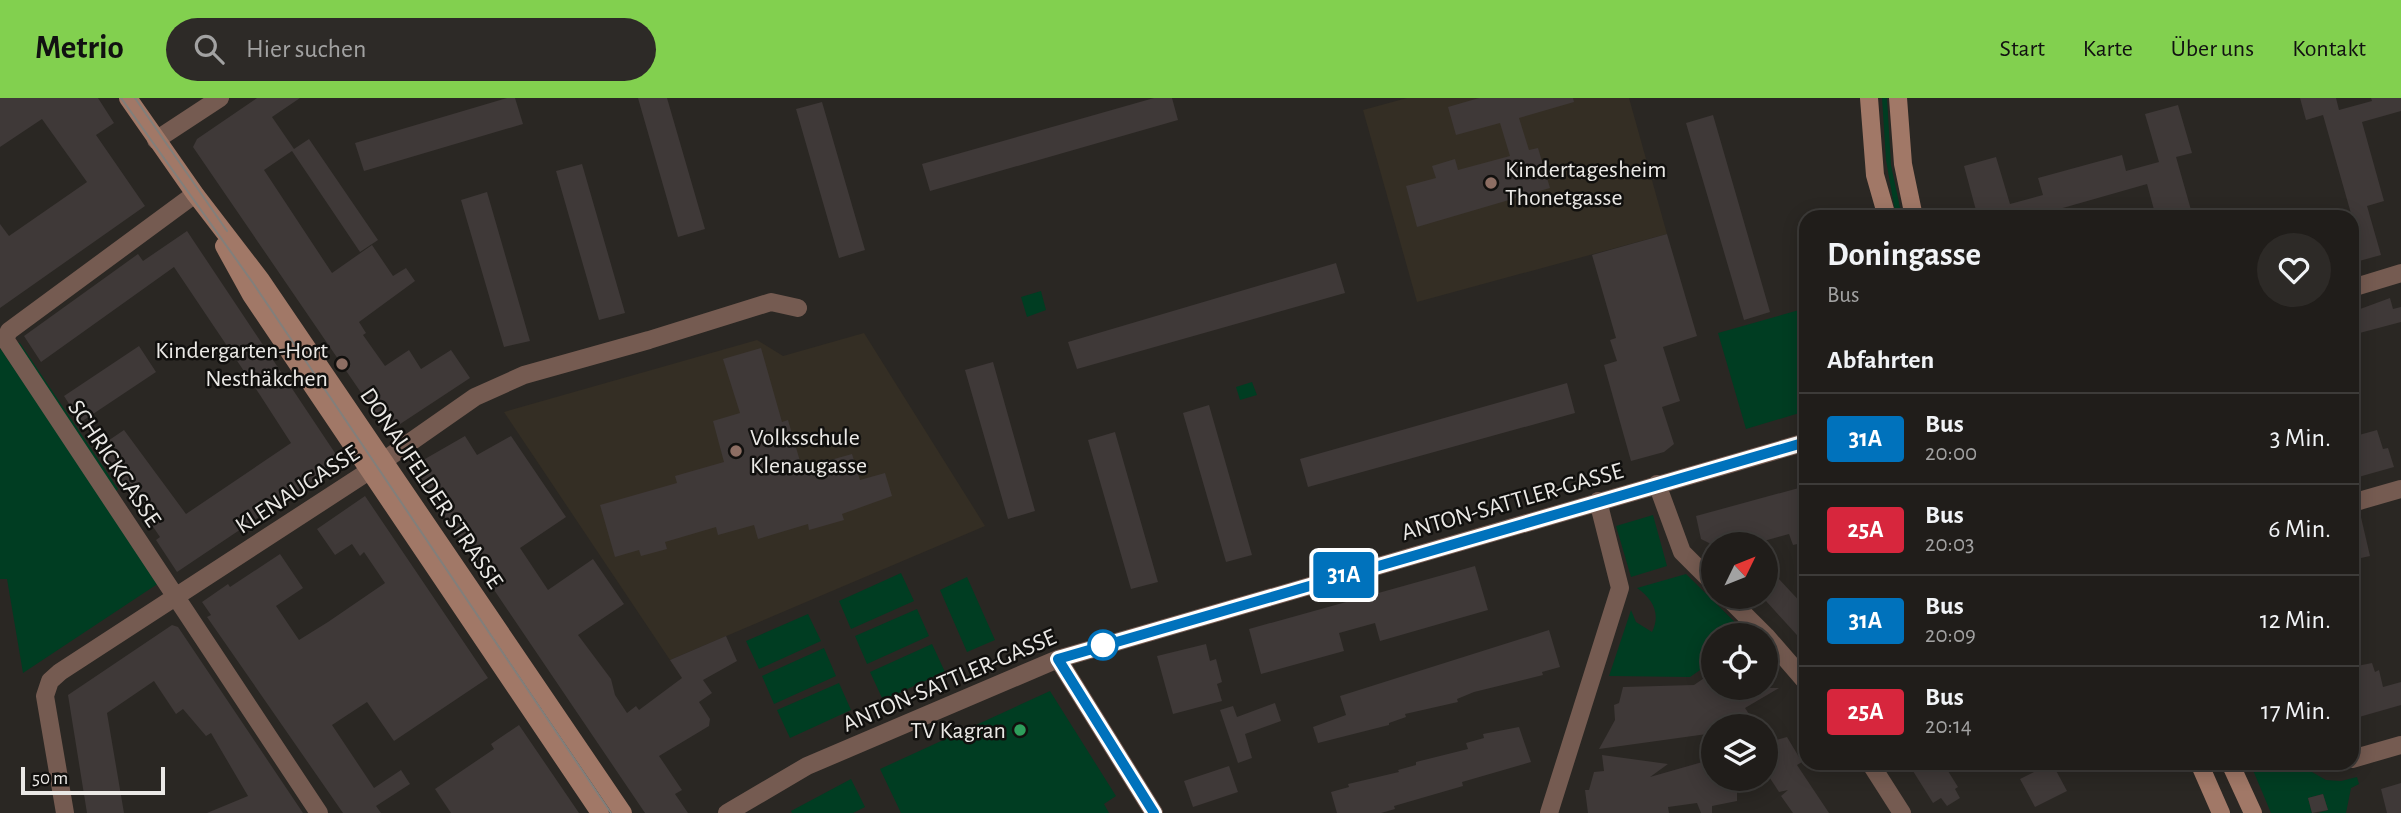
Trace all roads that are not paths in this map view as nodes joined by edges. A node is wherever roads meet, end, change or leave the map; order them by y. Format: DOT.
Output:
graph roads {
  1 [pos="128,98"];
  2 [pos="220,98"];
  3 [pos="1869,98"];
  4 [pos="1898,98"];
  5 [pos="156,140"];
  6 [pos="195,194"];
  7 [pos="1885,210"];
  8 [pos="1913,210"];
  9 [pos="2401,273"];
  10 [pos="2359,286"];
  11 [pos="798,308"];
  12 [pos="1799,444"];
  13 [pos="376,466"];
  14 [pos="1657,484"];
  15 [pos="2401,489"];
  16 [pos="1598,501"];
  17 [pos="2359,501"];
  18 [pos="1701,571"];
  19 [pos="176,598"];
  20 [pos="1739,609"];
  21 [pos="1754,623"];
  22 [pos="1778,649"];
  23 [pos="1058,659"];
  24 [pos="1799,674"];
  25 [pos="2401,745"];
  26 [pos="2359,757"];
  27 [pos="1874,770"];
  28 [pos="2202,770"];
  29 [pos="2233,770"];
  30 [pos="65,813"];
  31 [pos="319,813"];
  32 [pos="600,813"];
  33 [pos="623,813"];
  34 [pos="727,813"];
  35 [pos="1154,813"];
  36 [pos="1549,813"];
  37 [pos="1902,813"];
  38 [pos="2221,813"];
  39 [pos="2253,813"];
  1 -- 5 [label="main road, DONAUFELDER STRASSE"];
  2 -- 5 [label="street"];
  3 -- 7 [label="main road"];
  4 -- 8 [label="main road"];
  5 -- 6 [label="main road, DONAUFELDER STRASSE"];
  6 -- 13 [label="main road, DONAUFELDER STRASSE"];
  6 -- 19 [label="street, SCHRICKGASSE"];
  9 -- 10 [label="street"];
  11 -- 13 [label="street, KLENAUGASSE"];
  12 -- 14 [label="street, ANTON-SATTLER-GASSE"];
  13 -- 19 [label="street, KLENAUGASSE"];
  13 -- 32 [label="main road, DONAUFELDER STRASSE"];
  13 -- 33 [label="main road, DONAUFELDER STRASSE"];
  14 -- 16 [label="street, ANTON-SATTLER-GASSE"];
  14 -- 18 [label="street"];
  15 -- 17 [label="street"];
  16 -- 23 [label="street, ANTON-SATTLER-GASSE"];
  16 -- 36 [label="street"];
  19 -- 30 [label="street, KLENAUGASSE"];
  19 -- 31 [label="street, SCHRICKGASSE"];
  20 -- 21 [label="street"];
  22 -- 24 [label="street"];
  23 -- 34 [label="street, ANTON-SATTLER-GASSE"];
  23 -- 35 [label="street"];
  25 -- 26 [label="street"];
  27 -- 37 [label="street"];
  28 -- 38 [label="main road"];
  29 -- 39 [label="main road"];
}
